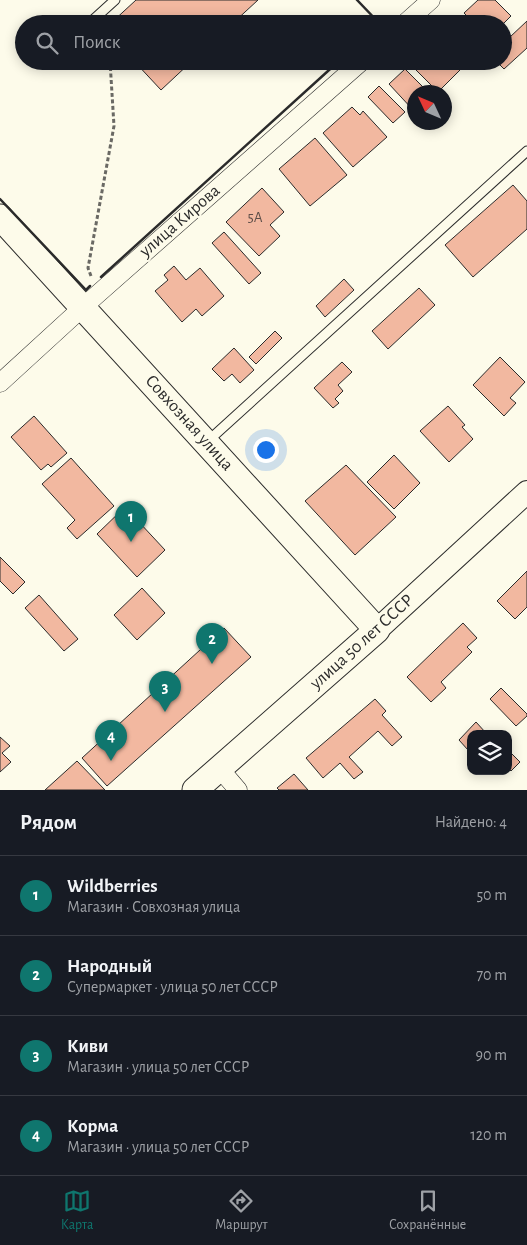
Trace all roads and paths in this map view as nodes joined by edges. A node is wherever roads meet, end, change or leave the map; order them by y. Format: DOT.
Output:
graph roads {
  1 [pos="115,0"];
  2 [pos="431,0"];
  3 [pos="98,15"];
  4 [pos="414,15"];
  5 [pos="111,70"];
  6 [pos="352,70"];
  7 [pos="527,151"];
  8 [pos="0,217"];
  9 [pos="91,299"];
  10 [pos="0,384"];
  11 [pos="206,443"];
  12 [pos="527,492"];
  13 [pos="377,630"];
  14 [pos="220,769"];
  15 [pos="195,790"];
  16 [pos="238,790"];
  1 -- 3 [label="lane"];
  2 -- 4 [label="street"];
  5 -- 9 [label="path"];
  6 -- 9 [label="street, улица Кирова"];
  7 -- 11 [label="lane"];
  8 -- 9 [label="main road, Совхозная улица"];
  9 -- 10 [label="street, улица Кирова"];
  9 -- 11 [label="main road, Совхозная улица"];
  11 -- 13 [label="main road, Совхозная улица"];
  12 -- 13 [label="street, улица 50 лет СССР"];
  13 -- 14 [label="main road, улица 50 лет СССР"];
  14 -- 15 [label="main road, улица 50 лет СССР"];
  14 -- 16 [label="street"];
}
